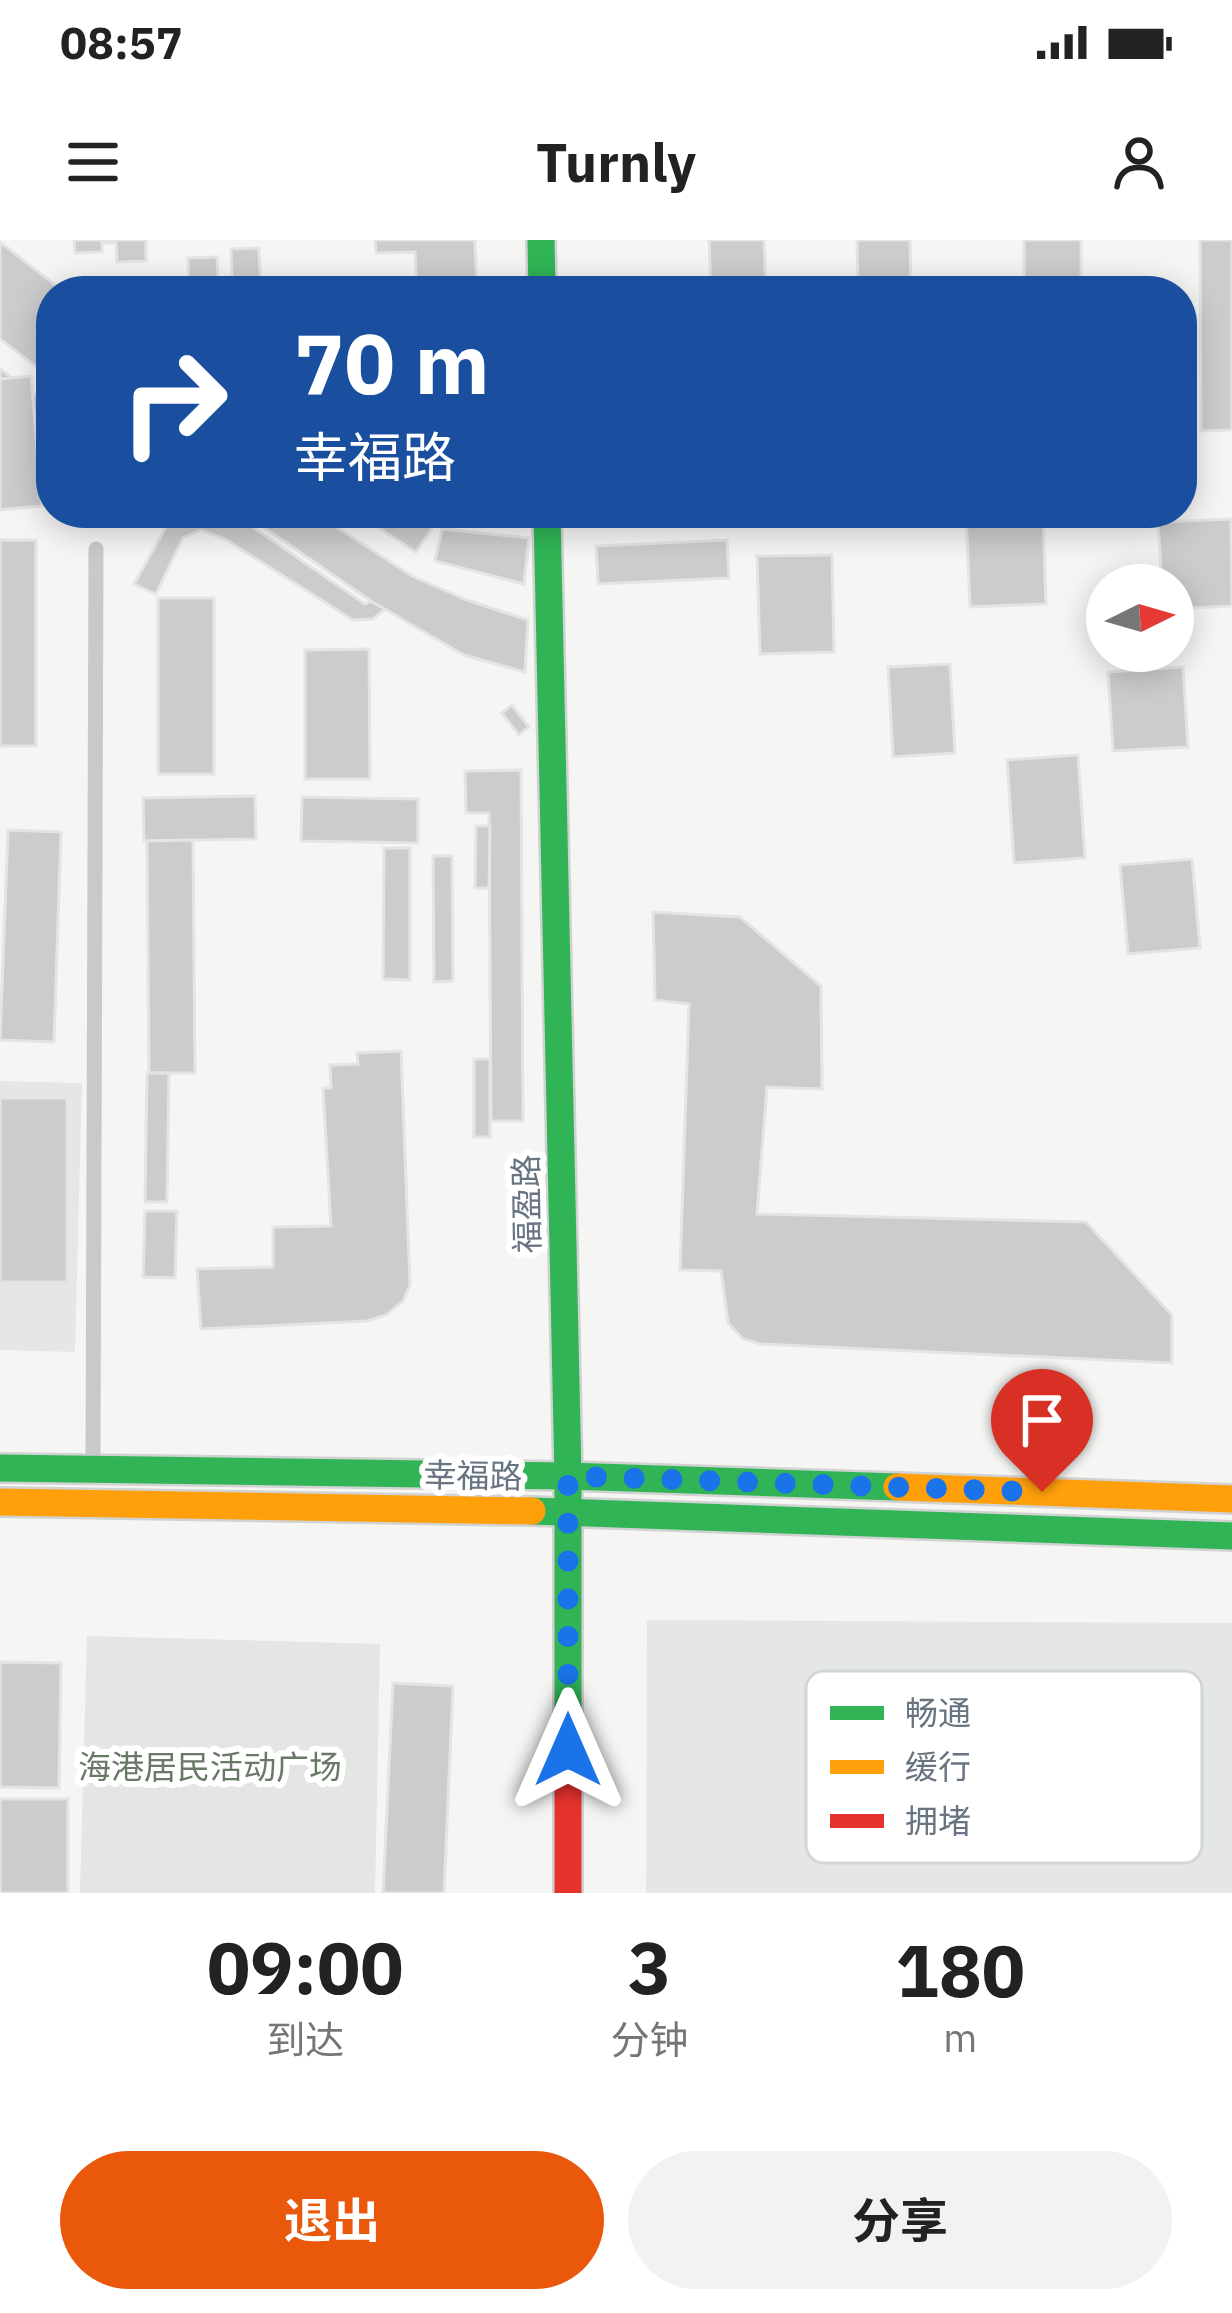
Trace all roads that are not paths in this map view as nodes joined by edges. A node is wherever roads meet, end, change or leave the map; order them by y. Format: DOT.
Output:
graph roads {
  1 [pos="541,240"];
  2 [pos="542,276"];
  3 [pos="547,528"];
  4 [pos="96,549"];
  5 [pos="0,1468"];
  6 [pos="93,1469"];
  7 [pos="568,1476"];
  8 [pos="1232,1499"];
  9 [pos="0,1502"];
  10 [pos="568,1512"];
  11 [pos="1232,1535"];
  12 [pos="568,1893"];
  1 -- 2 [label="main road"];
  3 -- 7 [label="main road, 福盈路"];
  4 -- 6 [label="lane"];
  5 -- 6 [label="main road, 幸福路"];
  6 -- 7 [label="main road, 幸福路"];
  7 -- 8 [label="main road, 幸福路"];
  7 -- 10 [label="main road, 福盈路"];
  9 -- 10 [label="main road, 幸福路"];
  10 -- 11 [label="main road, 幸福路"];
  10 -- 12 [label="main road, 福盈路"];
}
